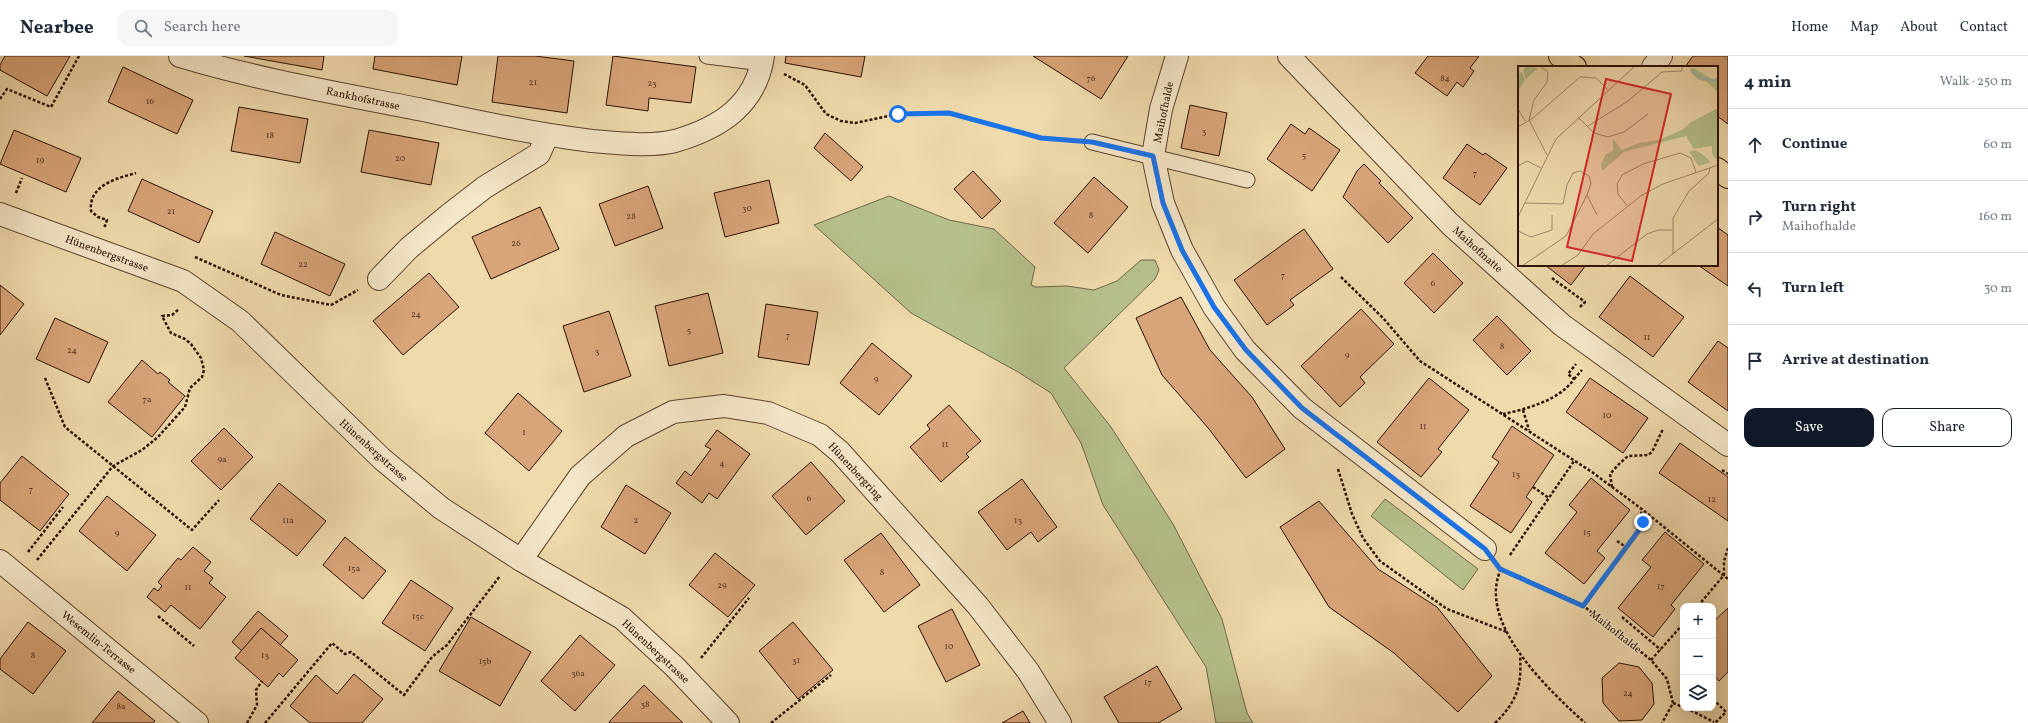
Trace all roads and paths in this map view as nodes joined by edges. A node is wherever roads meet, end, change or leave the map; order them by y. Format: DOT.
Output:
graph roads {
  1 [pos="79,56"];
  2 [pos="180,56"];
  3 [pos="707,56"];
  4 [pos="1177,56"];
  5 [pos="1289,56"];
  6 [pos="1560,56"];
  7 [pos="1661,56"];
  8 [pos="763,60"];
  9 [pos="1575,66"];
  10 [pos="1654,66"];
  11 [pos="0,99"];
  12 [pos="547,136"];
  13 [pos="1092,142"];
  14 [pos="1153,156"];
  15 [pos="1718,170"];
  16 [pos="136,173"];
  17 [pos="1728,177"];
  18 [pos="22,178"];
  19 [pos="1247,180"];
  20 [pos="10,193"];
  21 [pos="0,214"];
  22 [pos="103,225"];
  23 [pos="190,255"];
  24 [pos="1341,277"];
  25 [pos="1552,278"];
  26 [pos="379,279"];
  27 [pos="1583,304"];
  28 [pos="184,305"];
  29 [pos="1570,372"];
  30 [pos="45,378"];
  31 [pos="1523,410"];
  32 [pos="1503,414"];
  33 [pos="1662,431"];
  34 [pos="1530,432"];
  35 [pos="1728,445"];
  36 [pos="1574,461"];
  37 [pos="1336,463"];
  38 [pos="113,466"];
  39 [pos="1533,487"];
  40 [pos="1612,487"];
  41 [pos="1549,498"];
  42 [pos="219,500"];
  43 [pos="64,507"];
  44 [pos="1641,508"];
  45 [pos="1617,541"];
  46 [pos="1626,547"];
  47 [pos="1728,548"];
  48 [pos="1485,549"];
  49 [pos="1509,556"];
  50 [pos="521,560"];
  51 [pos="1505,562"];
  52 [pos="1500,569"];
  53 [pos="11,571"];
  54 [pos="501,574"];
  55 [pos="1724,575"];
  56 [pos="1728,579"];
  57 [pos="749,598"];
  58 [pos="1701,603"];
  59 [pos="1583,606"];
  60 [pos="158,616"];
  61 [pos="1622,617"];
  62 [pos="1680,628"];
  63 [pos="1507,632"];
  64 [pos="194,646"];
  65 [pos="1661,650"];
  66 [pos="1520,655"];
  67 [pos="700,659"];
  68 [pos="1651,660"];
  69 [pos="831,675"];
  70 [pos="262,681"];
  71 [pos="1716,702"];
  72 [pos="1673,703"];
  73 [pos="1680,706"];
  74 [pos="1692,711"];
  75 [pos="1727,711"];
  76 [pos="197,723"];
  77 [pos="246,723"];
  78 [pos="266,723"];
  79 [pos="728,723"];
  80 [pos="771,723"];
  81 [pos="1060,723"];
  82 [pos="1495,723"];
  83 [pos="1585,723"];
  84 [pos="1662,723"];
  85 [pos="1715,723"];
  1 -- 11 [label="path"];
  2 -- 12 [label="street, Rankhofstrasse"];
  3 -- 8 [label="lane"];
  4 -- 14 [label="street, Maihofhalde"];
  5 -- 35 [label="street, Maihofmatte"];
  6 -- 9 [label="main road"];
  7 -- 10 [label="street"];
  8 -- 12 [label="street, Rankhofstrasse"];
  8 -- 13 [label="path"];
  12 -- 26 [label="street"];
  13 -- 14 [label="lane"];
  14 -- 19 [label="lane"];
  14 -- 48 [label="street, Maihofhalde"];
  15 -- 17 [label="main road"];
  16 -- 22 [label="path"];
  18 -- 20 [label="path"];
  21 -- 50 [label="street, Hünenbergstrasse"];
  23 -- 26 [label="path"];
  24 -- 32 [label="path"];
  25 -- 27 [label="path"];
  28 -- 38 [label="path"];
  29 -- 31 [label="path"];
  30 -- 38 [label="path"];
  31 -- 32 [label="path"];
  31 -- 34 [label="path"];
  32 -- 34 [label="path"];
  33 -- 40 [label="path"];
  34 -- 36 [label="path"];
  36 -- 40 [label="path"];
  36 -- 41 [label="path"];
  37 -- 63 [label="path"];
  38 -- 42 [label="path"];
  38 -- 53 [label="path"];
  39 -- 41 [label="path"];
  40 -- 44 [label="path"];
  41 -- 49 [label="path"];
  43 -- 53 [label="path"];
  44 -- 46 [label="path"];
  44 -- 55 [label="path"];
  45 -- 46 [label="path"];
  46 -- 59 [label="path"];
  47 -- 55 [label="path"];
  48 -- 52 [label="path, Maihofhalde"];
  50 -- 79 [label="street, Hünenbergstrasse"];
  50 -- 81 [label="street, Hünenbergring"];
  51 -- 52 [label="path"];
  52 -- 59 [label="path, Maihofhalde"];
  52 -- 63 [label="path"];
  53 -- 76 [label="street, Wesemlin-Terrasse"];
  54 -- 78 [label="path"];
  55 -- 56 [label="path"];
  55 -- 58 [label="path"];
  57 -- 67 [label="path"];
  59 -- 68 [label="path, Maihofhalde"];
  60 -- 64 [label="path"];
  61 -- 65 [label="path"];
  62 -- 65 [label="path"];
  63 -- 66 [label="path"];
  65 -- 68 [label="path"];
  66 -- 82 [label="path"];
  66 -- 83 [label="path"];
  68 -- 72 [label="path, Maihofhalde"];
  69 -- 80 [label="path"];
  70 -- 77 [label="path"];
  71 -- 75 [label="path"];
  72 -- 73 [label="path"];
  72 -- 84 [label="path"];
  74 -- 85 [label="path"];
  75 -- 85 [label="path"];
}
